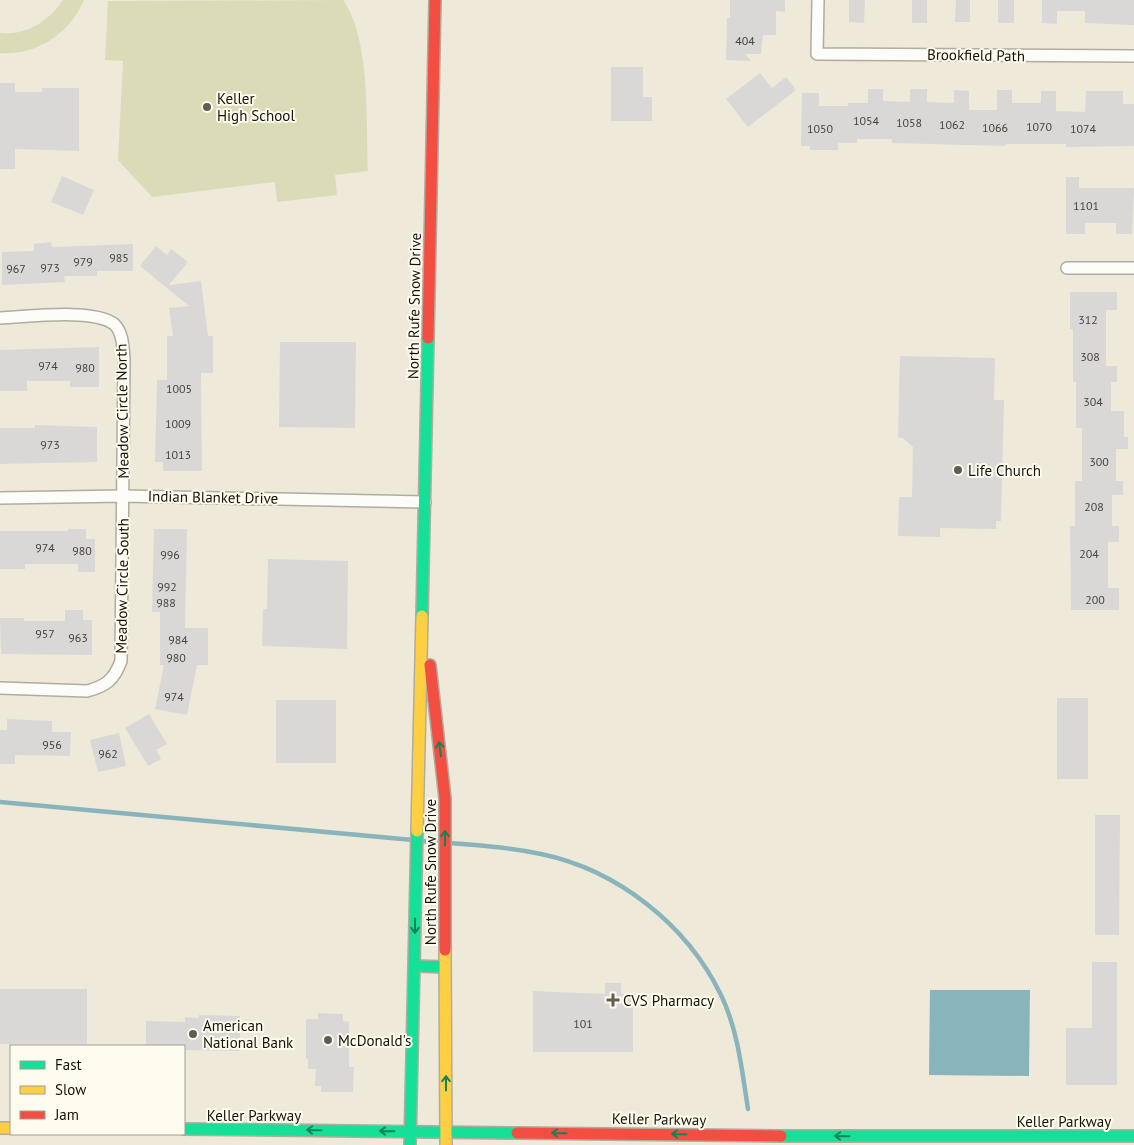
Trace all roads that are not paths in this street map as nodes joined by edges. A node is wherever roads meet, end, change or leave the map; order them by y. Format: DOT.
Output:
graph roads {
  1 [pos="435,0"];
  2 [pos="818,0"];
  3 [pos="1134,56"];
  4 [pos="1067,268"];
  5 [pos="1134,268"];
  6 [pos="0,318"];
  7 [pos="124,496"];
  8 [pos="0,498"];
  9 [pos="426,502"];
  10 [pos="423,613"];
  11 [pos="0,688"];
  12 [pos="415,966"];
  13 [pos="445,967"];
  14 [pos="185,1130"];
  15 [pos="411,1132"];
  16 [pos="446,1132"];
  17 [pos="1134,1136"];
  18 [pos="908,1137"];
  19 [pos="410,1145"];
  20 [pos="446,1145"];
  21 [pos="898,1145"];
  1 -- 9 [label="main road, North Rufe Snow Drive"];
  2 -- 3 [label="street, Brookfield Path"];
  4 -- 5 [label="street"];
  6 -- 7 [label="street, Meadow Circle North"];
  7 -- 8 [label="street, Indian Blanket Drive"];
  7 -- 9 [label="street, Indian Blanket Drive"];
  7 -- 11 [label="street, Meadow Circle South"];
  9 -- 10 [label="main road, North Rufe Snow Drive"];
  10 -- 12 [label="main road, North Rufe Snow Drive, one-way"];
  13 -- 10 [label="main road, North Rufe Snow Drive, one-way"];
  12 -- 13 [label="main road"];
  12 -- 15 [label="main road, North Rufe Snow Drive"];
  16 -- 13 [label="main road, North Rufe Snow Drive, one-way"];
  15 -- 14 [label="main road, Keller Parkway, one-way"];
  15 -- 16 [label="main road, Keller Parkway"];
  15 -- 19 [label="main road, North Rufe Snow Drive"];
  18 -- 16 [label="main road, Keller Parkway, one-way"];
  16 -- 20 [label="main road, North Rufe Snow Drive"];
  17 -- 18 [label="main road, Keller Parkway"];
  18 -- 21 [label="main road"];
}
